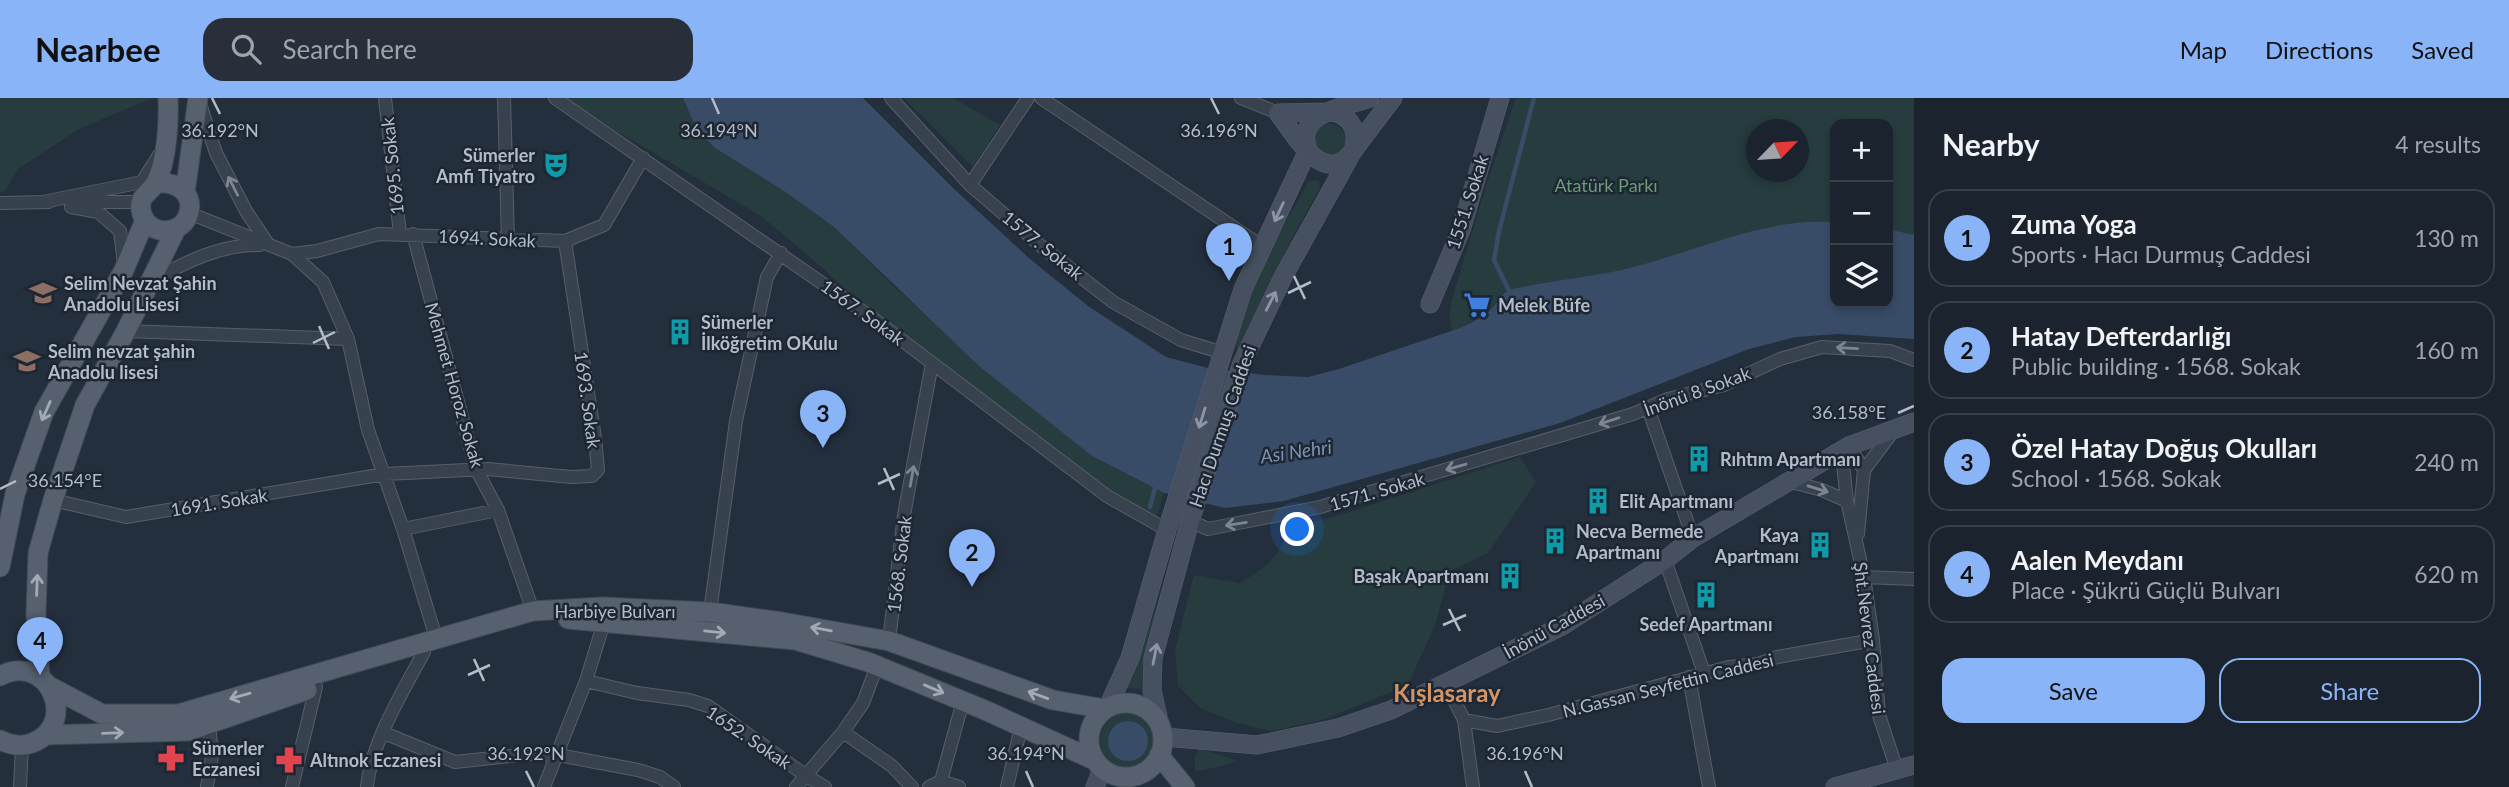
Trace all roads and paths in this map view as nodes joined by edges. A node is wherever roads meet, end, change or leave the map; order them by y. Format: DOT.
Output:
graph roads {
  1 [pos="168,98"];
  2 [pos="198,98"];
  3 [pos="385,98"];
  4 [pos="504,98"];
  5 [pos="555,98"];
  6 [pos="891,98"];
  7 [pos="1028,98"];
  8 [pos="1041,98"];
  9 [pos="1241,98"];
  10 [pos="1370,98"];
  11 [pos="1392,98"];
  12 [pos="1500,98"];
  13 [pos="1328,112"];
  14 [pos="1278,113"];
  15 [pos="169,130"];
  16 [pos="1307,150"];
  17 [pos="1353,150"];
  18 [pos="643,158"];
  19 [pos="155,184"];
  20 [pos="970,185"];
  21 [pos="185,193"];
  22 [pos="43,202"];
  23 [pos="0,203"];
  24 [pos="143,211"];
  25 [pos="189,214"];
  26 [pos="176,229"];
  27 [pos="406,234"];
  28 [pos="508,240"];
  29 [pos="565,241"];
  30 [pos="268,245"];
  31 [pos="1263,247"];
  32 [pos="781,253"];
  33 [pos="292,254"];
  34 [pos="124,270"];
  35 [pos="149,282"];
  36 [pos="1430,304"];
  37 [pos="126,331"];
  38 [pos="348,339"];
  39 [pos="1223,353"];
  40 [pos="1914,360"];
  41 [pos="932,363"];
  42 [pos="1648,408"];
  43 [pos="1914,422"];
  44 [pos="1894,430"];
  45 [pos="1849,446"];
  46 [pos="1522,448"];
  47 [pos="477,469"];
  48 [pos="1864,470"];
  49 [pos="385,474"];
  50 [pos="1788,481"];
  51 [pos="53,500"];
  52 [pos="1847,500"];
  53 [pos="498,510"];
  54 [pos="1190,521"];
  55 [pos="1169,525"];
  56 [pos="403,529"];
  57 [pos="1693,538"];
  58 [pos="1857,544"];
  59 [pos="1665,560"];
  60 [pos="0,567"];
  61 [pos="1864,577"];
  62 [pos="1914,579"];
  63 [pos="533,611"];
  64 [pos="710,612"];
  65 [pos="604,622"];
  66 [pos="1872,640"];
  67 [pos="889,641"];
  68 [pos="430,645"];
  69 [pos="877,666"];
  70 [pos="1704,673"];
  71 [pos="0,677"];
  72 [pos="1689,677"];
  73 [pos="586,681"];
  74 [pos="45,682"];
  75 [pos="1446,684"];
  76 [pos="316,687"];
  77 [pos="962,701"];
  78 [pos="1106,708"];
  79 [pos="1464,720"];
  80 [pos="209,723"];
  81 [pos="1021,727"];
  82 [pos="843,732"];
  83 [pos="384,733"];
  84 [pos="45,735"];
  85 [pos="1161,738"];
  86 [pos="0,740"];
  87 [pos="22,745"];
  88 [pos="558,755"];
  89 [pos="1905,768"];
  90 [pos="1097,772"];
  91 [pos="805,775"];
  92 [pos="1132,782"];
  93 [pos="935,784"];
  94 [pos="20,787"];
  95 [pos="207,787"];
  96 [pos="292,787"];
  97 [pos="367,787"];
  98 [pos="544,787"];
  99 [pos="674,787"];
  100 [pos="796,787"];
  101 [pos="825,787"];
  102 [pos="912,787"];
  103 [pos="959,787"];
  104 [pos="1007,787"];
  105 [pos="1185,787"];
  106 [pos="1473,787"];
  107 [pos="1709,787"];
  108 [pos="1835,787"];
  1 -- 15 [label="main road"];
  2 -- 21 [label="main road"];
  30 -- 2 [label="street, one-way"];
  3 -- 27 [label="street, 1695. Sokak"];
  4 -- 28 [label="street"];
  5 -- 18 [label="street, 1567. Sokak"];
  6 -- 20 [label="street, 1577. Sokak"];
  7 -- 20 [label="street"];
  8 -- 31 [label="street"];
  9 -- 14 [label="street"];
  10 -- 13 [label="main road, Hacı Durmuş Caddesi"];
  11 -- 17 [label="main road, Hacı Durmuş Caddesi"];
  12 -- 36 [label="main road, 1551. Sokak"];
  13 -- 14 [label="main road"];
  13 -- 16 [label="main road, Hacı Durmuş Caddesi"];
  13 -- 17 [label="main road"];
  14 -- 16 [label="main road"];
  15 -- 19 [label="main road"];
  15 -- 22 [label="street"];
  16 -- 17 [label="main road"];
  16 -- 31 [label="main road, Hacı Durmuş Caddesi, one-way"];
  54 -- 17 [label="main road, Hacı Durmuş Caddesi, one-way"];
  18 -- 29 [label="street, 1694. Sokak"];
  18 -- 32 [label="street, 1567. Sokak"];
  19 -- 21 [label="main road"];
  19 -- 24 [label="main road"];
  20 -- 39 [label="street, 1577. Sokak"];
  21 -- 25 [label="main road"];
  22 -- 23 [label="street"];
  22 -- 24 [label="street"];
  22 -- 34 [label="street"];
  24 -- 26 [label="main road"];
  24 -- 34 [label="main road"];
  25 -- 26 [label="main road"];
  25 -- 30 [label="street"];
  26 -- 35 [label="main road"];
  27 -- 28 [label="street, 1694. Sokak"];
  27 -- 33 [label="street, 1694. Sokak"];
  27 -- 47 [label="street, Mehmet Horoz Sokak"];
  28 -- 29 [label="street, 1694. Sokak"];
  29 -- 47 [label="street, 1693. Sokak"];
  30 -- 33 [label="street"];
  30 -- 35 [label="street"];
  31 -- 39 [label="main road, Hacı Durmuş Caddesi"];
  32 -- 41 [label="street, 1567. Sokak"];
  32 -- 64 [label="street"];
  33 -- 38 [label="street"];
  34 -- 60 [label="main road, one-way"];
  35 -- 37 [label="main road"];
  37 -- 38 [label="street"];
  37 -- 51 [label="main road"];
  38 -- 49 [label="street"];
  39 -- 55 [label="main road, Hacı Durmuş Caddesi, one-way"];
  40 -- 42 [label="street, İnönü 8 Sokak, one-way"];
  41 -- 55 [label="street, 1567. Sokak"];
  67 -- 41 [label="street, 1568. Sokak, one-way"];
  42 -- 46 [label="street, İnönü 8 Sokak, one-way"];
  42 -- 57 [label="street"];
  43 -- 44 [label="main road, İnönü Caddesi"];
  44 -- 45 [label="main road, İnönü Caddesi"];
  44 -- 48 [label="street"];
  45 -- 48 [label="street"];
  45 -- 50 [label="main road, İnönü Caddesi"];
  45 -- 52 [label="street, Şht.Nevrez Caddesi"];
  46 -- 54 [label="street, 1571. Sokak, one-way"];
  47 -- 49 [label="street, 1693. Sokak"];
  47 -- 53 [label="street, Mehmet Horoz Sokak"];
  48 -- 58 [label="street, Şht.Nevrez Caddesi"];
  49 -- 51 [label="street, 1691. Sokak"];
  49 -- 56 [label="street"];
  50 -- 52 [label="street, one-way"];
  50 -- 57 [label="main road, İnönü Caddesi"];
  74 -- 51 [label="main road, one-way"];
  52 -- 58 [label="street, Şht.Nevrez Caddesi"];
  53 -- 56 [label="street"];
  53 -- 63 [label="street, Mehmet Horoz Sokak"];
  85 -- 54 [label="main road, Hacı Durmuş Caddesi, one-way"];
  55 -- 78 [label="main road, Hacı Durmuş Caddesi"];
  56 -- 68 [label="street"];
  57 -- 59 [label="main road, İnönü Caddesi"];
  58 -- 61 [label="street, Şht.Nevrez Caddesi"];
  59 -- 70 [label="street"];
  59 -- 75 [label="main road, İnönü Caddesi"];
  61 -- 62 [label="street"];
  61 -- 66 [label="street, Şht.Nevrez Caddesi"];
  63 -- 64 [label="main road, Harbiye Bulvarı"];
  63 -- 68 [label="main road, Harbiye Bulvarı"];
  67 -- 64 [label="main road, Harbiye Bulvarı, one-way"];
  65 -- 68 [label="main road, Harbiye Bulvarı"];
  65 -- 69 [label="main road, Harbiye Bulvarı, one-way"];
  65 -- 73 [label="street"];
  66 -- 70 [label="street, N.Gassan Seyfettin Caddesi"];
  66 -- 89 [label="street, Şht.Nevrez Caddesi"];
  78 -- 67 [label="main road, Harbiye Bulvarı, one-way"];
  68 -- 74 [label="main road, Harbiye Bulvarı, one-way"];
  68 -- 76 [label="main road, Harbiye Bulvarı"];
  68 -- 83 [label="street"];
  69 -- 77 [label="main road, Harbiye Bulvarı, one-way"];
  69 -- 82 [label="street"];
  70 -- 72 [label="street, N.Gassan Seyfettin Caddesi"];
  71 -- 74 [label="main road, Harbiye Bulvarı"];
  72 -- 79 [label="street, N.Gassan Seyfettin Caddesi"];
  72 -- 107 [label="street"];
  73 -- 88 [label="street"];
  73 -- 91 [label="street, 1652. Sokak"];
  74 -- 84 [label="main road"];
  75 -- 79 [label="street"];
  75 -- 85 [label="main road, İnönü Caddesi"];
  76 -- 80 [label="main road, Harbiye Bulvarı"];
  76 -- 96 [label="street"];
  77 -- 81 [label="main road, Harbiye Bulvarı"];
  77 -- 93 [label="street"];
  78 -- 85 [label="main road, Harbiye Bulvarı"];
  78 -- 90 [label="main road"];
  79 -- 106 [label="street"];
  84 -- 80 [label="main road, Harbiye Bulvarı, one-way"];
  80 -- 95 [label="street"];
  81 -- 90 [label="main road, Harbiye Bulvarı"];
  81 -- 104 [label="street"];
  82 -- 91 [label="street"];
  82 -- 102 [label="street"];
  83 -- 88 [label="street"];
  83 -- 97 [label="street"];
  84 -- 87 [label="main road, Harbiye Bulvarı"];
  85 -- 92 [label="main road, Harbiye Bulvarı"];
  85 -- 105 [label="main road, Harbiye Bulvarı"];
  86 -- 87 [label="main road"];
  87 -- 94 [label="street"];
  88 -- 98 [label="street"];
  88 -- 99 [label="street"];
  89 -- 108 [label="main road"];
  90 -- 92 [label="main road, Harbiye Bulvarı"];
  91 -- 100 [label="street"];
  91 -- 101 [label="street, 1652. Sokak"];
  93 -- 103 [label="street"];
}
